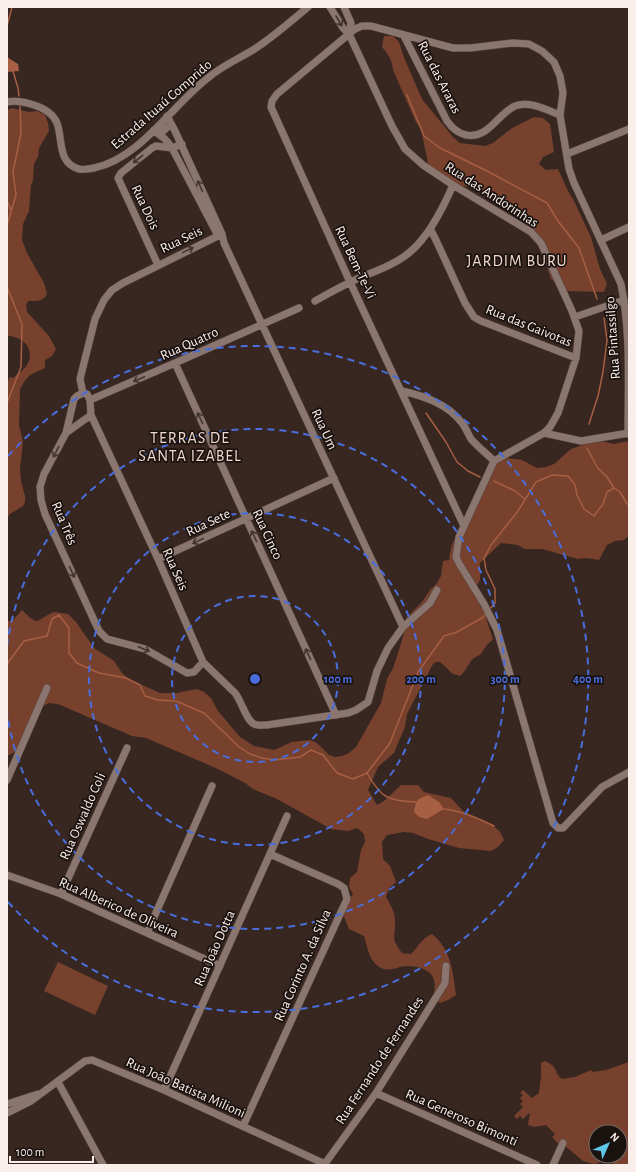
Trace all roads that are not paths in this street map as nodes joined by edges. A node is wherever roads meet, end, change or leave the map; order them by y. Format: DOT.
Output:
graph roads {
  1 [pos="308,7"];
  2 [pos="330,7"];
  3 [pos="344,7"];
  4 [pos="349,34"];
  5 [pos="404,36"];
  6 [pos="7,102"];
  7 [pos="560,115"];
  8 [pos="167,116"];
  9 [pos="171,124"];
  10 [pos="629,128"];
  11 [pos="153,131"];
  12 [pos="160,134"];
  13 [pos="182,144"];
  14 [pos="172,148"];
  15 [pos="567,154"];
  16 [pos="453,185"];
  17 [pos="629,227"];
  18 [pos="430,229"];
  19 [pos="220,235"];
  20 [pos="600,240"];
  21 [pos="158,265"];
  22 [pos="350,282"];
  23 [pos="624,300"];
  24 [pos="315,301"];
  25 [pos="299,308"];
  26 [pos="575,317"];
  27 [pos="262,324"];
  28 [pos="628,335"];
  29 [pos="576,358"];
  30 [pos="175,363"];
  31 [pos="402,391"];
  32 [pos="83,393"];
  33 [pos="90,400"];
  34 [pos="91,415"];
  35 [pos="66,433"];
  36 [pos="544,433"];
  37 [pos="628,433"];
  38 [pos="494,461"];
  39 [pos="334,478"];
  40 [pos="246,519"];
  41 [pos="464,526"];
  42 [pos="158,559"];
  43 [pos="437,590"];
  44 [pos="403,627"];
  45 [pos="203,662"];
  46 [pos="47,688"];
  47 [pos="336,715"];
  48 [pos="127,748"];
  49 [pos="629,772"];
  50 [pos="7,780"];
  51 [pos="212,786"];
  52 [pos="287,816"];
  53 [pos="270,854"];
  54 [pos="7,875"];
  55 [pos="61,894"];
  56 [pos="147,933"];
  57 [pos="220,966"];
  58 [pos="446,966"];
  59 [pos="58,1082"];
  60 [pos="164,1090"];
  61 [pos="42,1093"];
  62 [pos="376,1093"];
  63 [pos="7,1104"];
  64 [pos="7,1113"];
  65 [pos="244,1126"];
  66 [pos="563,1143"];
  67 [pos="325,1164"];
  68 [pos="103,1165"];
  69 [pos="537,1165"];
  70 [pos="553,1165"];
  1 -- 8 [label="street, Estrada Ituaú Comprido"];
  2 -- 4 [label="street, Rua das Andorinhas, one-way"];
  3 -- 4 [label="street, Rua das Andorinhas"];
  4 -- 5 [label="street, Rua Pintassilgo"];
  4 -- 16 [label="street, Rua das Andorinhas"];
  4 -- 22 [label="street, Rua Bem-Te-Vi"];
  5 -- 7 [label="street, Rua Pintassilgo"];
  5 -- 7 [label="street, Rua das Araras"];
  6 -- 11 [label="street, Estrada Ituaú Comprido"];
  7 -- 15 [label="street, Rua Pintassilgo"];
  8 -- 9 [label="street"];
  8 -- 11 [label="street, Estrada Ituaú Comprido"];
  9 -- 12 [label="street"];
  9 -- 13 [label="street"];
  10 -- 15 [label="street"];
  11 -- 12 [label="street"];
  12 -- 14 [label="street"];
  13 -- 14 [label="street"];
  19 -- 13 [label="street, one-way"];
  14 -- 19 [label="street"];
  14 -- 21 [label="street, Rua Dois, one-way"];
  15 -- 20 [label="street, Rua Pintassilgo"];
  16 -- 18 [label="street"];
  16 -- 26 [label="street, Rua das Andorinhas"];
  17 -- 20 [label="street"];
  18 -- 22 [label="street"];
  18 -- 29 [label="street, Rua das Gaivotas"];
  21 -- 19 [label="street, Rua Seis, one-way"];
  19 -- 27 [label="street, Rua Um"];
  20 -- 23 [label="street, Rua Pintassilgo"];
  21 -- 32 [label="street, Rua Seis"];
  22 -- 24 [label="street"];
  22 -- 31 [label="street, Rua Bem-Te-Vi"];
  23 -- 26 [label="street"];
  23 -- 28 [label="street, Rua Pintassilgo"];
  25 -- 27 [label="street, Rua Quatro"];
  26 -- 29 [label="street, Rua das Andorinhas"];
  27 -- 30 [label="street, Rua Quatro"];
  27 -- 39 [label="street, Rua Um"];
  28 -- 37 [label="street, Rua Pintassilgo"];
  29 -- 36 [label="street, Rua das Andorinhas"];
  30 -- 33 [label="street, Rua Quatro, one-way"];
  40 -- 30 [label="street, Rua Cinco, one-way"];
  31 -- 38 [label="street"];
  31 -- 41 [label="street, Rua Bem-Te-Vi"];
  32 -- 33 [label="street"];
  32 -- 35 [label="street, Rua Três"];
  33 -- 34 [label="street, Rua Seis"];
  34 -- 35 [label="street"];
  34 -- 42 [label="street, Rua Seis"];
  35 -- 45 [label="street, Rua Três, one-way"];
  36 -- 37 [label="street"];
  36 -- 38 [label="street"];
  38 -- 41 [label="street"];
  39 -- 40 [label="street, Rua Sete"];
  39 -- 44 [label="street, Rua Um"];
  40 -- 42 [label="street, Rua Sete, one-way"];
  47 -- 40 [label="street, Rua Cinco, one-way"];
  41 -- 49 [label="street"];
  42 -- 45 [label="street, Rua Seis"];
  43 -- 44 [label="street, Rua Seis"];
  44 -- 47 [label="street, Rua Seis"];
  45 -- 47 [label="street, Rua Seis"];
  46 -- 50 [label="street"];
  48 -- 55 [label="street, Rua Oswaldo Coli"];
  51 -- 56 [label="street"];
  52 -- 53 [label="street, Rua João Dotta"];
  53 -- 57 [label="street, Rua João Dotta"];
  53 -- 65 [label="street, Rua Corinto A. da Silva"];
  54 -- 55 [label="street, Rua Alberico de Oliveira"];
  55 -- 56 [label="street, Rua Alberico de Oliveira"];
  56 -- 57 [label="street, Rua Alberico de Oliveira"];
  57 -- 60 [label="street, Rua João Dotta"];
  58 -- 62 [label="street, Rua Fernando de Fernandes"];
  59 -- 60 [label="street, Rua João Batista Milioni"];
  59 -- 61 [label="street, Rua João Batista Milioni"];
  59 -- 68 [label="street"];
  60 -- 65 [label="street, Rua João Batista Milioni"];
  61 -- 63 [label="street, Rua João Batista Milioni"];
  61 -- 64 [label="street, Rua João Batista Milioni"];
  62 -- 67 [label="street, Rua Fernando de Fernandes"];
  62 -- 69 [label="street, Rua Generoso Bimonti"];
  65 -- 67 [label="street, Rua João Batista Milioni"];
  66 -- 70 [label="street"];
}
